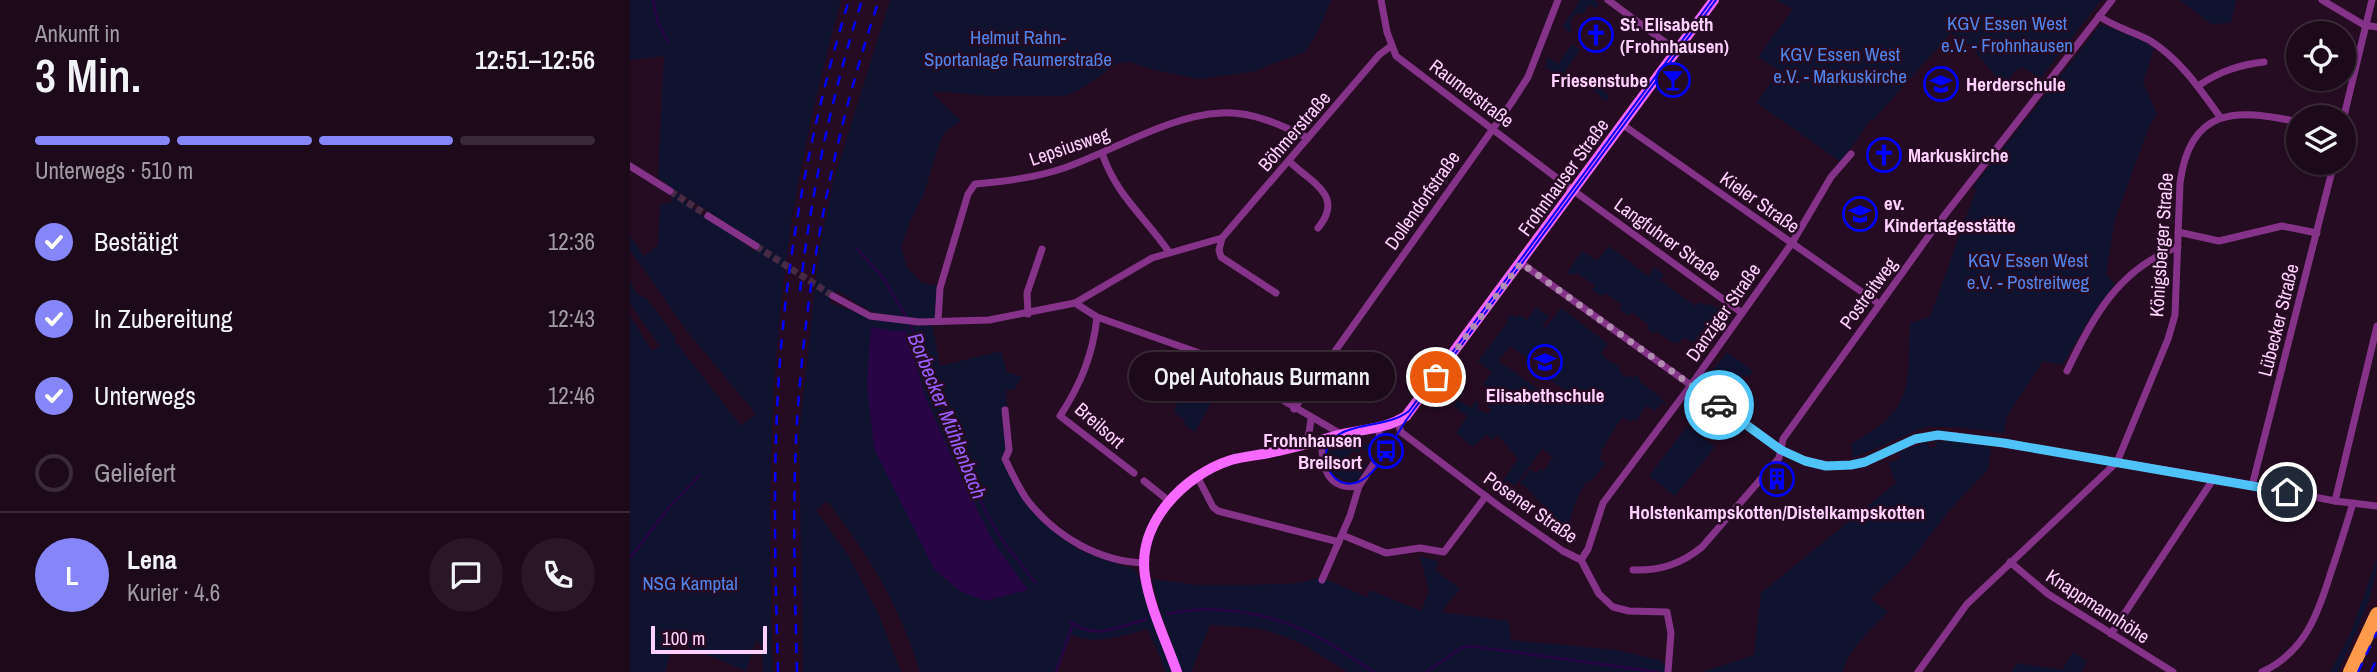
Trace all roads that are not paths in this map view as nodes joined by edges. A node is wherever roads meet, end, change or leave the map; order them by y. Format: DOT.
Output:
graph roads {
  1 [pos="1381,0"];
  2 [pos="1558,0"];
  3 [pos="1608,0"];
  4 [pos="1714,0"];
  5 [pos="2112,0"];
  6 [pos="2322,0"];
  7 [pos="2372,0"];
  8 [pos="2099,16"];
  9 [pos="2364,25"];
  10 [pos="2377,27"];
  11 [pos="1391,46"];
  12 [pos="1677,51"];
  13 [pos="2264,62"];
  14 [pos="2198,86"];
  15 [pos="2346,105"];
  16 [pos="2220,117"];
  17 [pos="2286,120"];
  18 [pos="1623,125"];
  19 [pos="1493,128"];
  20 [pos="1308,138"];
  21 [pos="1101,153"];
  22 [pos="1851,154"];
  23 [pos="1289,161"];
  24 [pos="630,166"];
  25 [pos="2331,175"];
  26 [pos="670,191"];
  27 [pos="1574,191"];
  28 [pos="708,216"];
  29 [pos="1318,228"];
  30 [pos="2178,232"];
  31 [pos="2316,233"];
  32 [pos="1222,238"];
  33 [pos="1792,243"];
  34 [pos="756,246"];
  35 [pos="2178,247"];
  36 [pos="1042,249"];
  37 [pos="1169,252"];
  38 [pos="1521,263"];
  39 [pos="1276,293"];
  40 [pos="833,296"];
  41 [pos="1075,303"];
  42 [pos="1879,304"];
  43 [pos="1742,313"];
  44 [pos="1028,314"];
  45 [pos="1097,317"];
  46 [pos="938,321"];
  47 [pos="2377,326"];
  48 [pos="2067,371"];
  49 [pos="1691,384"];
  50 [pos="1294,409"];
  51 [pos="1005,411"];
  52 [pos="1311,419"];
  53 [pos="1397,421"];
  54 [pos="1378,427"];
  55 [pos="1341,434"];
  56 [pos="1322,439"];
  57 [pos="1305,445"];
  58 [pos="1781,450"];
  59 [pos="2117,462"];
  60 [pos="1134,474"];
  61 [pos="1197,476"];
  62 [pos="2214,478"];
  63 [pos="1144,481"];
  64 [pos="1359,486"];
  65 [pos="2252,486"];
  66 [pos="1486,496"];
  67 [pos="1169,501"];
  68 [pos="2335,501"];
  69 [pos="2353,503"];
  70 [pos="2377,506"];
  71 [pos="1340,539"];
  72 [pos="1581,560"];
  73 [pos="2010,562"];
  74 [pos="1144,563"];
  75 [pos="1633,570"];
  76 [pos="1322,580"];
  77 [pos="2377,614"];
  78 [pos="2111,634"];
  79 [pos="1177,672"];
  80 [pos="1668,672"];
  81 [pos="1918,672"];
  82 [pos="2173,672"];
  83 [pos="2262,672"];
  84 [pos="2350,672"];
  1 -- 11 [label="street"];
  2 -- 19 [label="street, Dollendorfstraße"];
  3 -- 12 [label="street"];
  4 -- 12 [label="main road, Frohnhauser Straße"];
  5 -- 8 [label="street, Postreitweg"];
  6 -- 9 [label="street"];
  7 -- 9 [label="street"];
  8 -- 14 [label="street"];
  8 -- 42 [label="street, Postreitweg"];
  9 -- 10 [label="street"];
  9 -- 15 [label="street"];
  11 -- 19 [label="street, Raumerstraße"];
  11 -- 20 [label="street, Böhmerstraße"];
  12 -- 18 [label="main road, Frohnhauser Straße"];
  13 -- 14 [label="street"];
  14 -- 16 [label="street"];
  16 -- 17 [label="street"];
  16 -- 30 [label="street, Königsberger Straße"];
  18 -- 27 [label="main road, Frohnhauser Straße"];
  18 -- 33 [label="street, Kieler Straße"];
  19 -- 27 [label="street, Raumerstraße"];
  19 -- 50 [label="street, Dollendorfstraße"];
  20 -- 21 [label="street, Lepsiusweg"];
  20 -- 23 [label="street, Böhmerstraße"];
  21 -- 37 [label="street"];
  21 -- 46 [label="street, Lepsiusweg"];
  22 -- 33 [label="street, Danziger Straße"];
  23 -- 29 [label="street"];
  23 -- 32 [label="street, Böhmerstraße"];
  24 -- 26 [label="street"];
  25 -- 31 [label="street, Lübecker Straße"];
  27 -- 38 [label="main road, Frohnhauser Straße"];
  27 -- 43 [label="street, Langfuhrer Straße"];
  28 -- 34 [label="street"];
  30 -- 31 [label="street"];
  30 -- 35 [label="street, Königsberger Straße"];
  31 -- 65 [label="street, Lübecker Straße"];
  32 -- 37 [label="street"];
  32 -- 39 [label="street"];
  33 -- 42 [label="street, Kieler Straße"];
  33 -- 43 [label="street, Danziger Straße"];
  35 -- 48 [label="street"];
  35 -- 59 [label="street, Königsberger Straße"];
  36 -- 44 [label="street"];
  37 -- 41 [label="street"];
  38 -- 49 [label="street"];
  38 -- 53 [label="main road, Frohnhauser Straße"];
  40 -- 46 [label="street"];
  41 -- 44 [label="street"];
  41 -- 45 [label="street"];
  42 -- 58 [label="street, Postreitweg"];
  43 -- 49 [label="street, Danziger Straße"];
  44 -- 46 [label="street"];
  45 -- 50 [label="street"];
  45 -- 60 [label="street, Breilsort"];
  47 -- 68 [label="street"];
  49 -- 58 [label="street"];
  49 -- 72 [label="street, Danziger Straße"];
  50 -- 52 [label="street"];
  51 -- 74 [label="street"];
  52 -- 55 [label="street"];
  52 -- 57 [label="street"];
  53 -- 54 [label="main road, Frohnhauser Straße"];
  53 -- 66 [label="street, Posener Straße"];
  54 -- 55 [label="main road, Frohnhauser Straße"];
  54 -- 64 [label="street"];
  55 -- 56 [label="main road, Frohnhauser Straße"];
  56 -- 57 [label="main road, Frohnhauser Straße"];
  56 -- 64 [label="street"];
  57 -- 61 [label="main road, Frohnhauser Straße"];
  58 -- 59 [label="street"];
  58 -- 75 [label="street, Postreitweg"];
  59 -- 62 [label="street"];
  59 -- 73 [label="street, Königsberger Straße"];
  61 -- 67 [label="main road, Frohnhauser Straße"];
  61 -- 71 [label="street"];
  62 -- 65 [label="street"];
  62 -- 78 [label="street"];
  63 -- 67 [label="street"];
  64 -- 71 [label="street"];
  65 -- 68 [label="street"];
  66 -- 71 [label="street"];
  66 -- 72 [label="street, Posener Straße"];
  67 -- 74 [label="main road, Frohnhauser Straße"];
  68 -- 69 [label="street"];
  69 -- 70 [label="street"];
  69 -- 83 [label="street"];
  71 -- 76 [label="street"];
  72 -- 80 [label="street, Posener Straße"];
  73 -- 78 [label="street, Knappmannhöhe"];
  73 -- 81 [label="street, Königsberger Straße"];
  74 -- 79 [label="main road"];
  77 -- 84 [label="highway"];
  78 -- 82 [label="street, Knappmannhöhe"];
}
